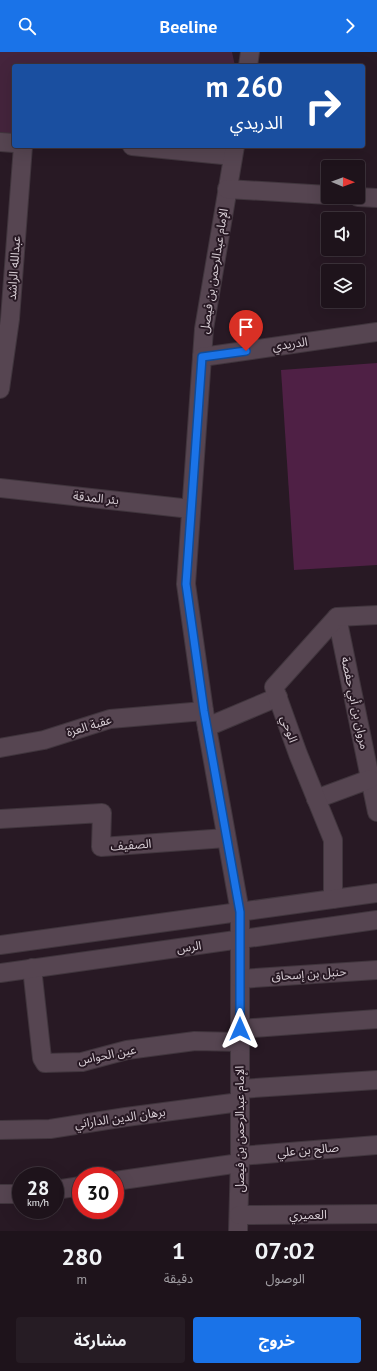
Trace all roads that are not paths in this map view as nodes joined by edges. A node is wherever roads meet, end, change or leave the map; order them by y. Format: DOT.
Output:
graph roads {
  1 [pos="250,52"];
  2 [pos="248,64"];
  3 [pos="0,142"];
  4 [pos="12,144"];
  5 [pos="23,148"];
  6 [pos="173,148"];
  7 [pos="234,151"];
  8 [pos="227,189"];
  9 [pos="321,195"];
  10 [pos="365,197"];
  11 [pos="377,198"];
  12 [pos="377,332"];
  13 [pos="202,357"];
  14 [pos="0,389"];
  15 [pos="0,488"];
  16 [pos="192,509"];
  17 [pos="377,615"];
  18 [pos="337,617"];
  19 [pos="278,697"];
  20 [pos="205,719"];
  21 [pos="0,748"];
  22 [pos="370,779"];
  23 [pos="316,799"];
  24 [pos="377,812"];
  25 [pos="0,819"];
  26 [pos="226,838"];
  27 [pos="377,892"];
  28 [pos="333,899"];
  29 [pos="240,912"];
  30 [pos="377,920"];
  31 [pos="240,940"];
  32 [pos="0,945"];
  33 [pos="32,968"];
  34 [pos="377,970"];
  35 [pos="0,973"];
  36 [pos="240,979"];
  37 [pos="377,1019"];
  38 [pos="240,1035"];
  39 [pos="377,1080"];
  40 [pos="240,1095"];
  41 [pos="0,1130"];
  42 [pos="377,1144"];
  43 [pos="240,1160"];
  44 [pos="124,1179"];
  45 [pos="0,1194"];
  46 [pos="12,1194"];
  47 [pos="377,1214"];
  48 [pos="239,1225"];
  49 [pos="231,1231"];
  1 -- 2 [label="street"];
  3 -- 4 [label="street"];
  5 -- 14 [label="street, عبدالله الراشد"];
  6 -- 7 [label="street"];
  7 -- 8 [label="street, الإمام عبدالرحمن بن فيصل"];
  8 -- 9 [label="street"];
  8 -- 13 [label="street, الإمام عبدالرحمن بن فيصل"];
  10 -- 11 [label="street"];
  12 -- 13 [label="street, الدريدي"];
  13 -- 16 [label="street, الإمام عبدالرحمن بن فيصل"];
  15 -- 16 [label="street, بئر المدقة"];
  16 -- 20 [label="street, الإمام عبدالرحمن بن فيصل"];
  17 -- 18 [label="street"];
  18 -- 19 [label="street, الوحي"];
  18 -- 22 [label="street, مروان بن أبي حفصة"];
  19 -- 20 [label="street, عقبة العزة"];
  19 -- 23 [label="street, الوحي"];
  20 -- 21 [label="street, عقبة العزة"];
  20 -- 26 [label="street, الإمام عبدالرحمن بن فيصل"];
  22 -- 23 [label="street"];
  22 -- 24 [label="street, مروان بن أبي حفصة"];
  23 -- 28 [label="street, الوحي"];
  25 -- 26 [label="street, الصفيف"];
  26 -- 29 [label="street, الإمام عبدالرحمن بن فيصل"];
  27 -- 28 [label="street"];
  28 -- 29 [label="street"];
  29 -- 31 [label="street, الإمام عبدالرحمن بن فيصل"];
  29 -- 32 [label="street"];
  30 -- 31 [label="street, الرس"];
  31 -- 33 [label="street, الرس"];
  31 -- 36 [label="street, الإمام عبدالرحمن بن فيصل"];
  33 -- 35 [label="street, الرس"];
  33 -- 38 [label="street, عين الحواس"];
  34 -- 36 [label="street, حنبل بن إسحاق"];
  36 -- 38 [label="street, الإمام عبدالرحمن بن فيصل"];
  37 -- 38 [label="street, عين الحواس"];
  38 -- 40 [label="street, الإمام عبدالرحمن بن فيصل"];
  39 -- 40 [label="street, برهان الدين الداراني"];
  40 -- 41 [label="street, برهان الدين الداراني"];
  40 -- 43 [label="street, الإمام عبدالرحمن بن فيصل"];
  42 -- 43 [label="street, صالح بن علي"];
  43 -- 44 [label="street, صالح بن علي"];
  43 -- 48 [label="street, الإمام عبدالرحمن بن فيصل"];
  45 -- 46 [label="street"];
  47 -- 48 [label="street, العميري"];
  48 -- 49 [label="street, العميري"];
}
